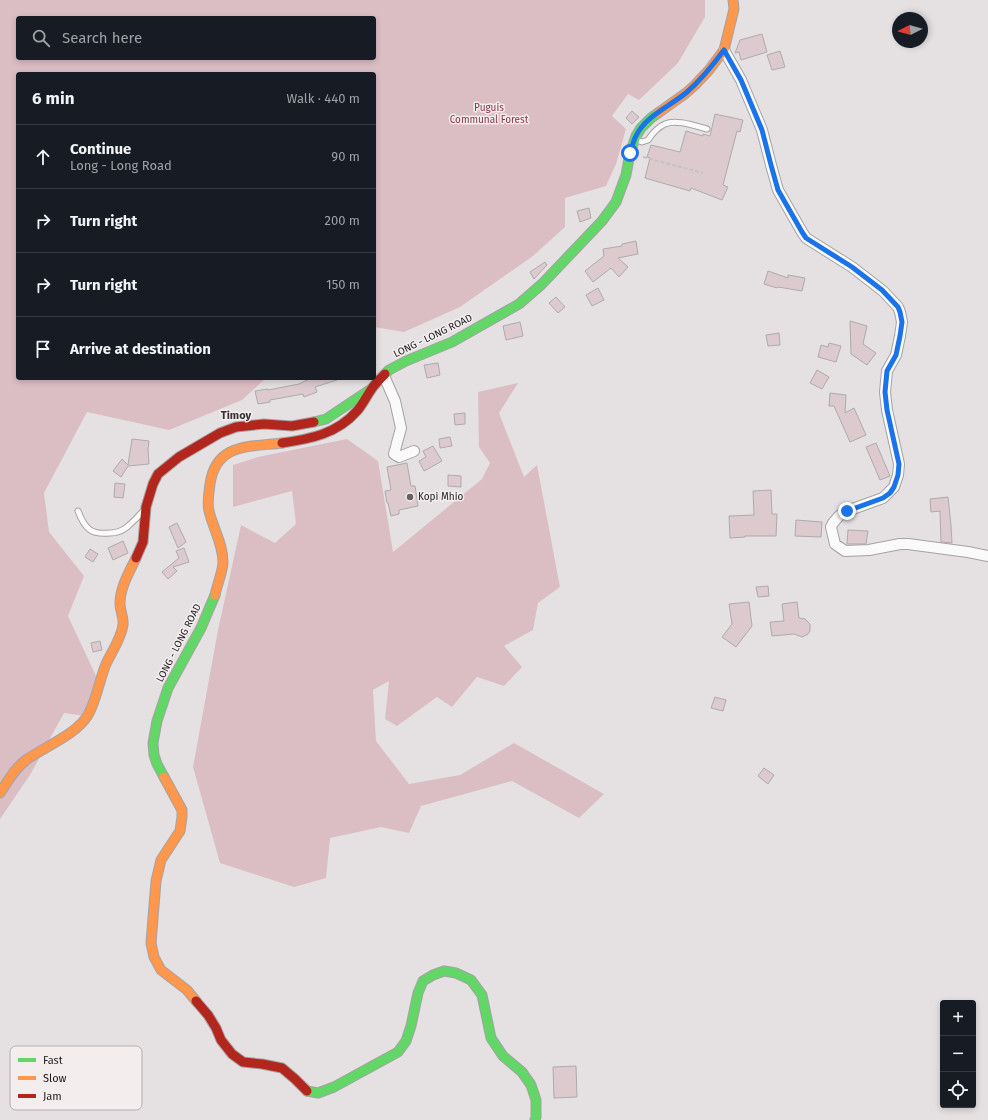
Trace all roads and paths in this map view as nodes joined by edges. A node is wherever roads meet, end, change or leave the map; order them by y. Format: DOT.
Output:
graph roads {
  1 [pos="733,0"];
  2 [pos="724,50"];
  3 [pos="706,129"];
  4 [pos="634,140"];
  5 [pos="630,153"];
  6 [pos="703,174"];
  7 [pos="384,376"];
  8 [pos="372,388"];
  9 [pos="414,451"];
  10 [pos="146,507"];
  11 [pos="78,511"];
  12 [pos="988,556"];
  13 [pos="0,792"];
  14 [pos="535,1120"];
  1 -- 2 [label="main road, LONG - LONG ROAD"];
  2 -- 4 [label="main road, LONG - LONG ROAD"];
  2 -- 12 [label="street"];
  3 -- 4 [label="lane"];
  4 -- 5 [label="main road, LONG - LONG ROAD"];
  5 -- 6 [label="path"];
  5 -- 7 [label="main road, LONG - LONG ROAD"];
  7 -- 8 [label="main road, LONG - LONG ROAD"];
  7 -- 9 [label="street"];
  8 -- 10 [label="main road"];
  8 -- 14 [label="main road, LONG - LONG ROAD"];
  10 -- 11 [label="lane"];
  10 -- 13 [label="main road"];
}
